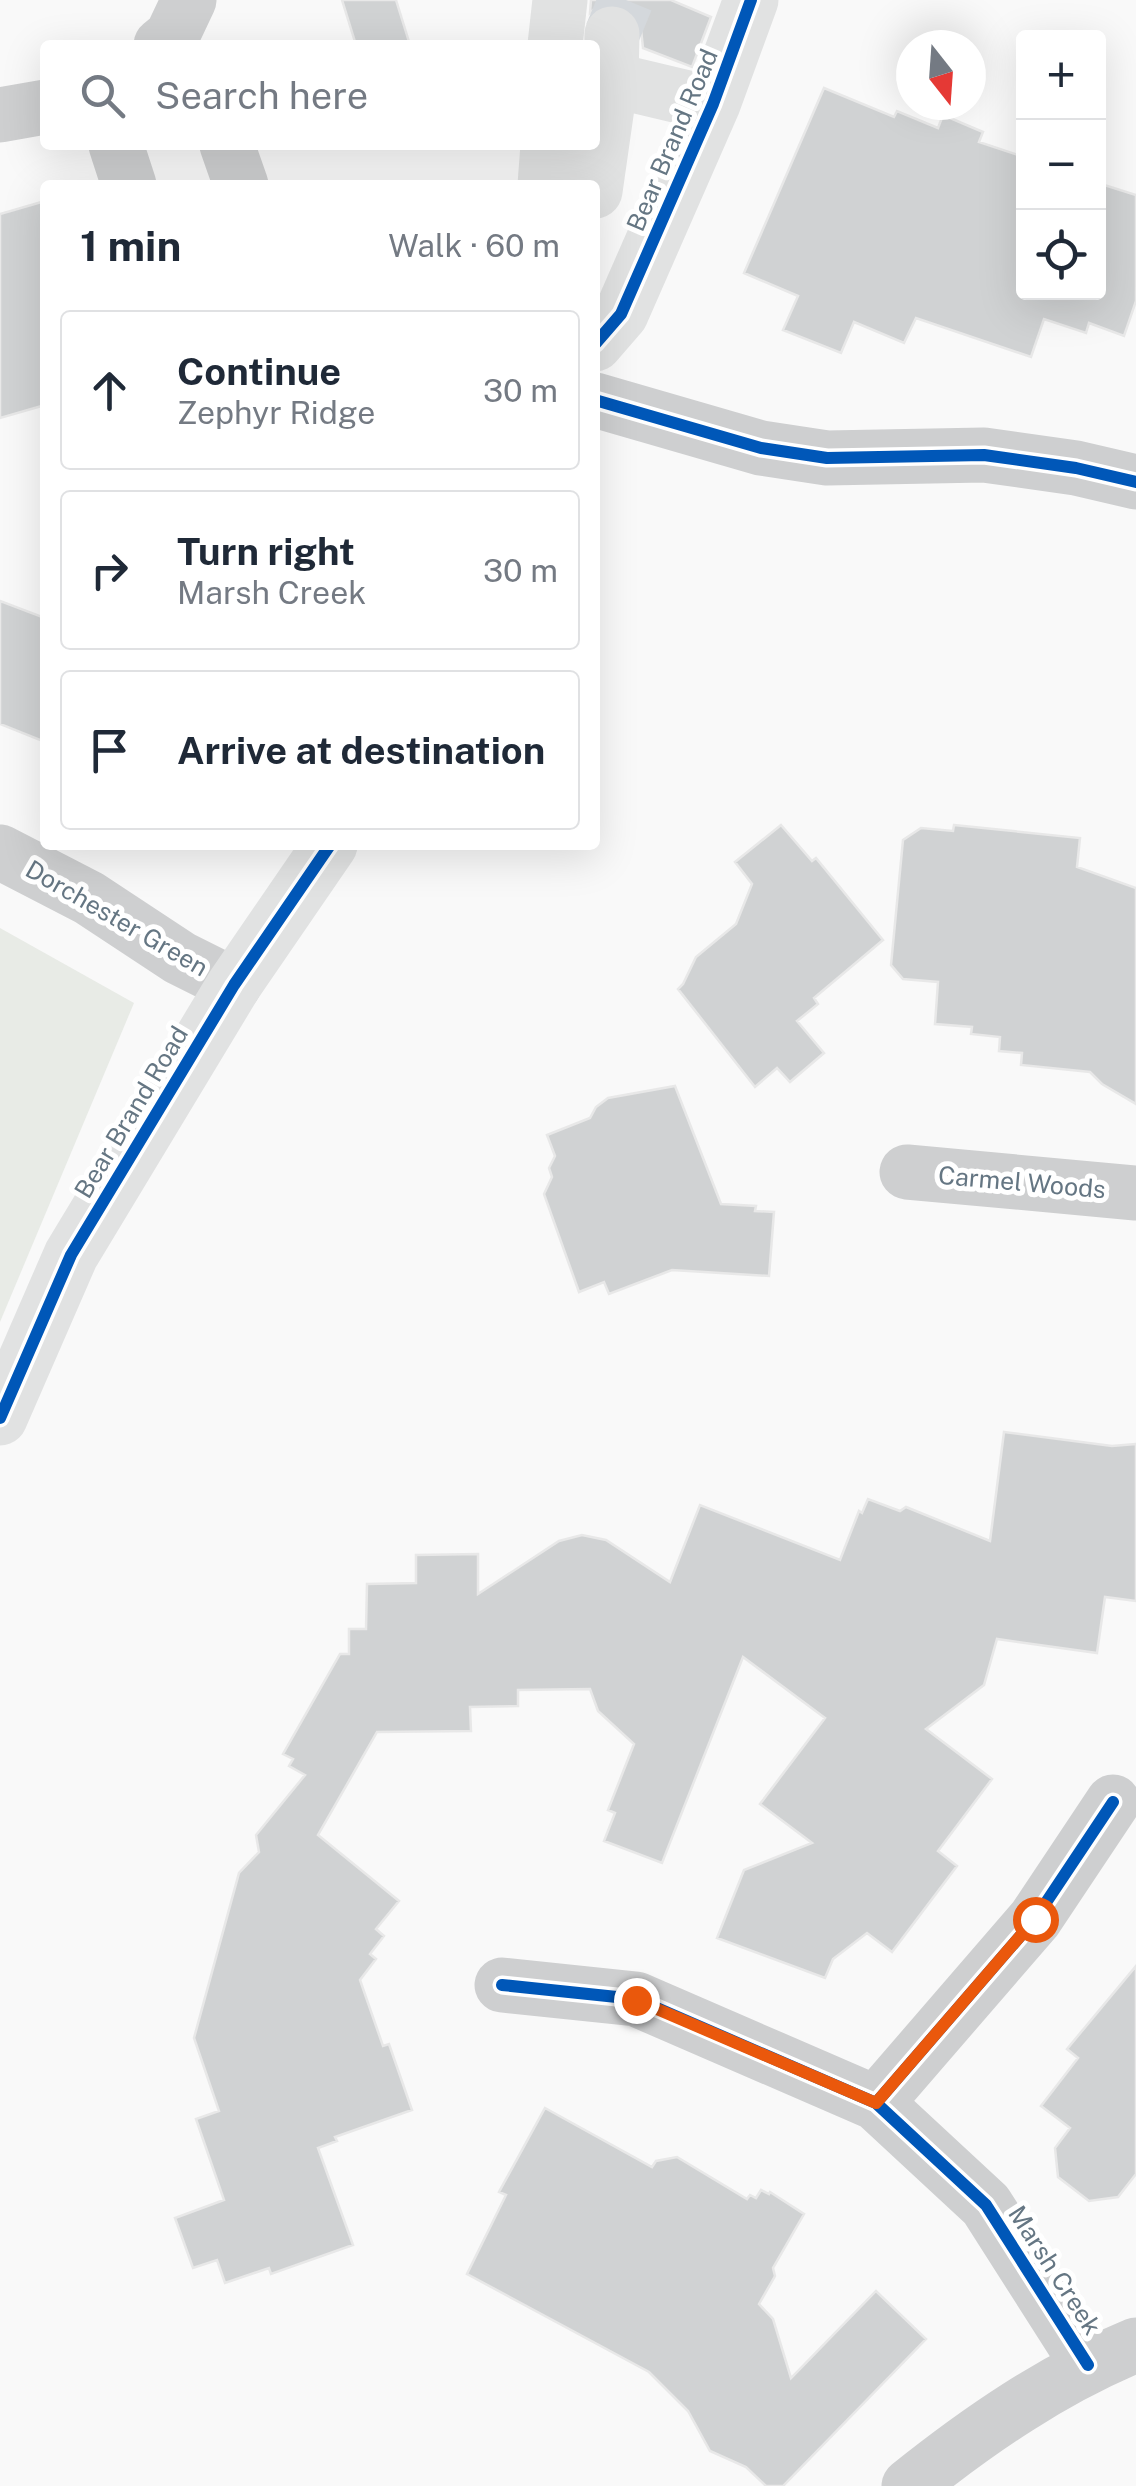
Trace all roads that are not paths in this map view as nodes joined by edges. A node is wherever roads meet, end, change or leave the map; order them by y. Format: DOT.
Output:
graph roads {
  1 [pos="560,0"];
  2 [pos="752,0"];
  3 [pos="556,40"];
  4 [pos="606,63"];
  5 [pos="714,104"];
  6 [pos="40,108"];
  7 [pos="0,116"];
  8 [pos="600,133"];
  9 [pos="118,150"];
  10 [pos="229,150"];
  11 [pos="548,150"];
  12 [pos="599,150"];
  13 [pos="127,180"];
  14 [pos="239,180"];
  15 [pos="545,180"];
  16 [pos="596,180"];
  17 [pos="600,338"];
  18 [pos="600,401"];
  19 [pos="1136,482"];
  20 [pos="327,850"];
  21 [pos="0,852"];
  22 [pos="234,985"];
  23 [pos="908,1172"];
  24 [pos="1136,1193"];
  25 [pos="0,1418"];
  26 [pos="1114,1802"];
  27 [pos="502,1984"];
  28 [pos="876,2103"];
  29 [pos="1112,2355"];
  30 [pos="910,2486"];
  1 -- 3 [label="street"];
  2 -- 5 [label="street, Bear Brand Road"];
  4 -- 5 [label="street"];
  4 -- 8 [label="street"];
  5 -- 17 [label="street, Bear Brand Road"];
  6 -- 7 [label="street"];
  9 -- 13 [label="street"];
  10 -- 14 [label="street"];
  11 -- 15 [label="street"];
  12 -- 16 [label="street"];
  18 -- 19 [label="street"];
  20 -- 22 [label="street, Bear Brand Road"];
  21 -- 22 [label="street, Dorchester Green"];
  22 -- 25 [label="street, Bear Brand Road"];
  23 -- 24 [label="street, Carmel Woods"];
  26 -- 28 [label="street"];
  27 -- 28 [label="street, Marsh Creek"];
  28 -- 29 [label="street, Marsh Creek"];
  29 -- 30 [label="street"];
}
